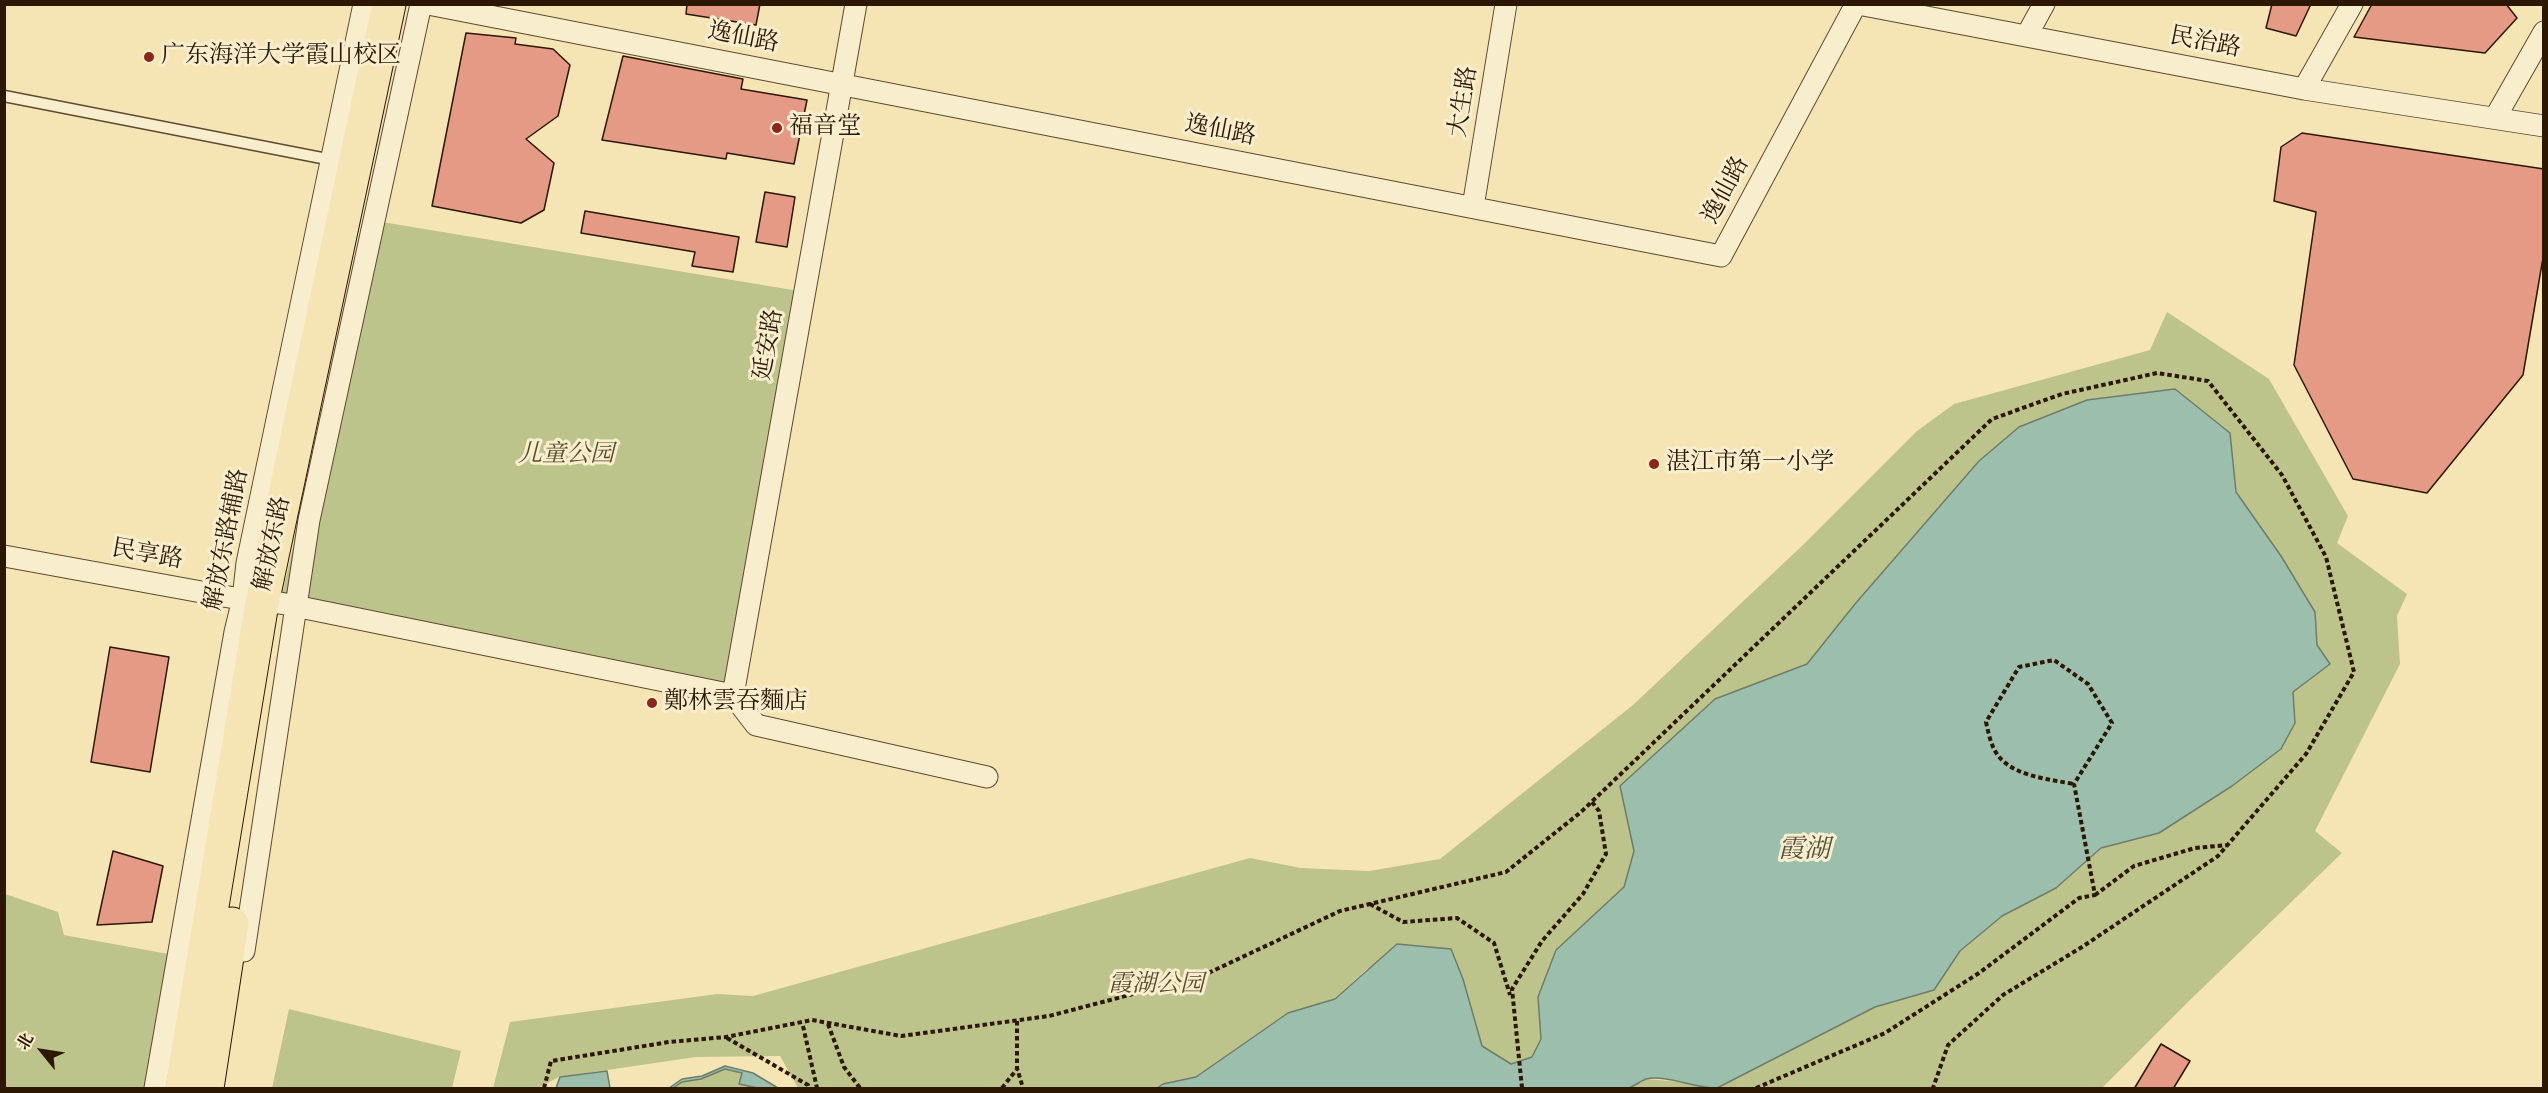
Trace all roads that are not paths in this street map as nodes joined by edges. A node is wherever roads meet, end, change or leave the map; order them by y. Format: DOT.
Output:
graph roads {
  1 [pos="364,4"];
  2 [pos="389,4"];
  3 [pos="402,4"];
  4 [pos="421,4"];
  5 [pos="428,4"];
  6 [pos="856,4"];
  7 [pos="1506,4"];
  8 [pos="1857,4"];
  9 [pos="2044,4"];
  10 [pos="2352,4"];
  11 [pos="2544,32"];
  12 [pos="2027,35"];
  13 [pos="842,84"];
  14 [pos="2304,89"];
  15 [pos="4,96"];
  16 [pos="2495,117"];
  17 [pos="2544,126"];
  18 [pos="332,160"];
  19 [pos="1473,207"];
  20 [pos="4,556"];
  21 [pos="262,602"];
  22 [pos="733,695"];
  23 [pos="987,777"];
  24 [pos="155,1089"];
  25 [pos="182,1089"];
  26 [pos="207,1089"];
  27 [pos="223,1089"];
  1 -- 18 [label="street, 解放东路辅路"];
  2 -- 21 [label="main road, 解放东路"];
  3 -- 21 [label="main road, 解放东路"];
  4 -- 27 [label="street"];
  5 -- 13 [label="street, 逸仙路"];
  6 -- 13 [label="street, 延安路"];
  7 -- 19 [label="street, 大生路"];
  8 -- 12 [label="street, 民治路"];
  8 -- 19 [label="street, 逸仙路"];
  9 -- 12 [label="street"];
  10 -- 14 [label="street"];
  11 -- 16 [label="street"];
  12 -- 14 [label="street, 民治路"];
  13 -- 19 [label="street, 逸仙路"];
  13 -- 22 [label="street, 延安路"];
  14 -- 16 [label="street, 民治路"];
  15 -- 18 [label="lane"];
  16 -- 17 [label="street, 民治路"];
  18 -- 21 [label="street, 解放东路辅路"];
  20 -- 21 [label="street, 民享路"];
  21 -- 22 [label="street, 民享路"];
  21 -- 24 [label="street, 解放东路辅路"];
  21 -- 25 [label="main road, 解放东路"];
  21 -- 26 [label="main road, 解放东路"];
  22 -- 23 [label="street"];
}
